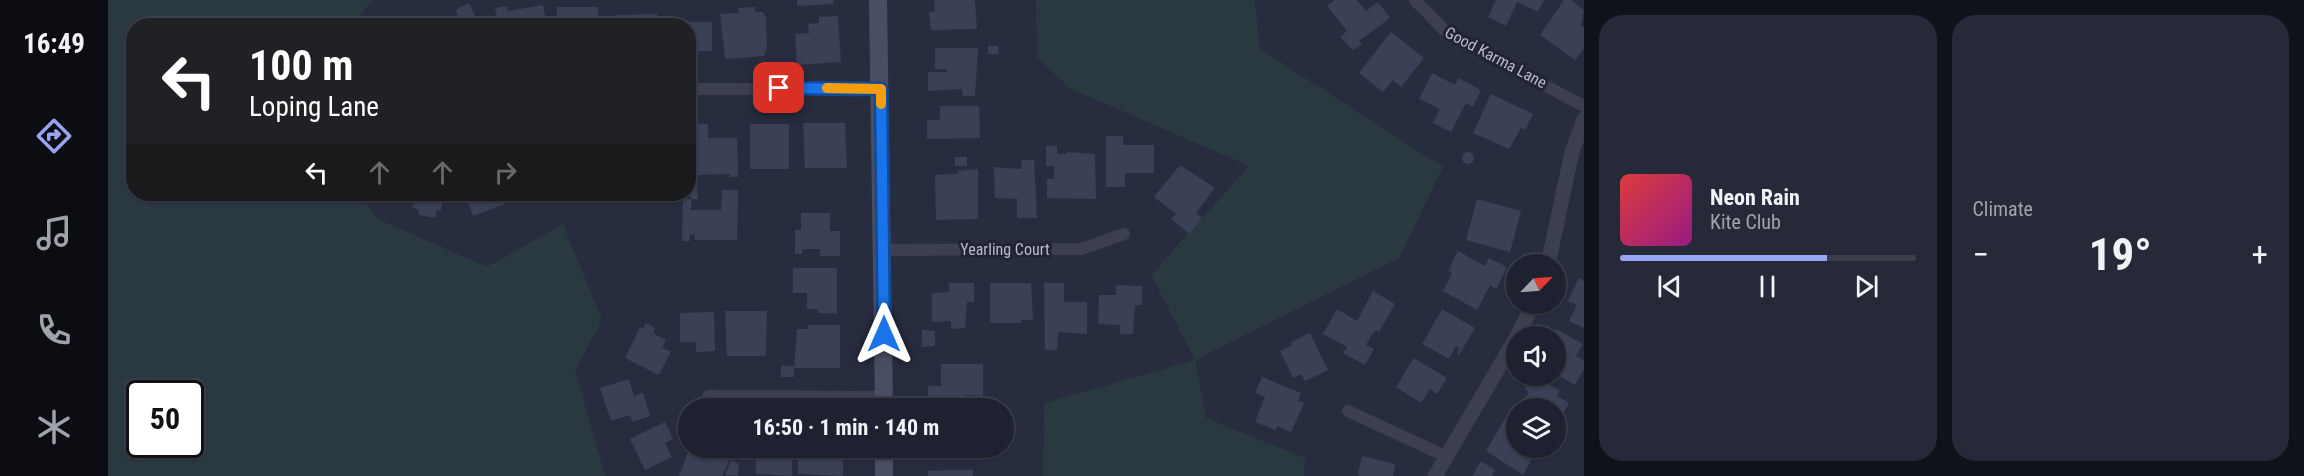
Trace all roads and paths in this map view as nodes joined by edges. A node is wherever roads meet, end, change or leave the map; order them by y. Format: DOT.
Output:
graph roads {
  1 [pos="878,0"];
  2 [pos="1415,0"];
  3 [pos="696,89"];
  4 [pos="881,89"];
  5 [pos="1584,106"];
  6 [pos="1584,119"];
  7 [pos="1124,234"];
  8 [pos="884,250"];
  9 [pos="1550,254"];
  10 [pos="1506,355"];
  11 [pos="708,396"];
  12 [pos="767,398"];
  13 [pos="884,398"];
  14 [pos="1348,411"];
  15 [pos="1445,456"];
  16 [pos="884,458"];
  17 [pos="884,476"];
  18 [pos="1435,476"];
  1 -- 4 [label="main road"];
  2 -- 5 [label="street, Good Karma Lane"];
  3 -- 4 [label="street"];
  4 -- 8 [label="main road"];
  6 -- 9 [label="street"];
  7 -- 8 [label="street, Yearling Court"];
  8 -- 13 [label="main road"];
  10 -- 15 [label="street"];
  11 -- 12 [label="street"];
  14 -- 15 [label="street"];
  15 -- 18 [label="street"];
  16 -- 17 [label="main road"];
}
